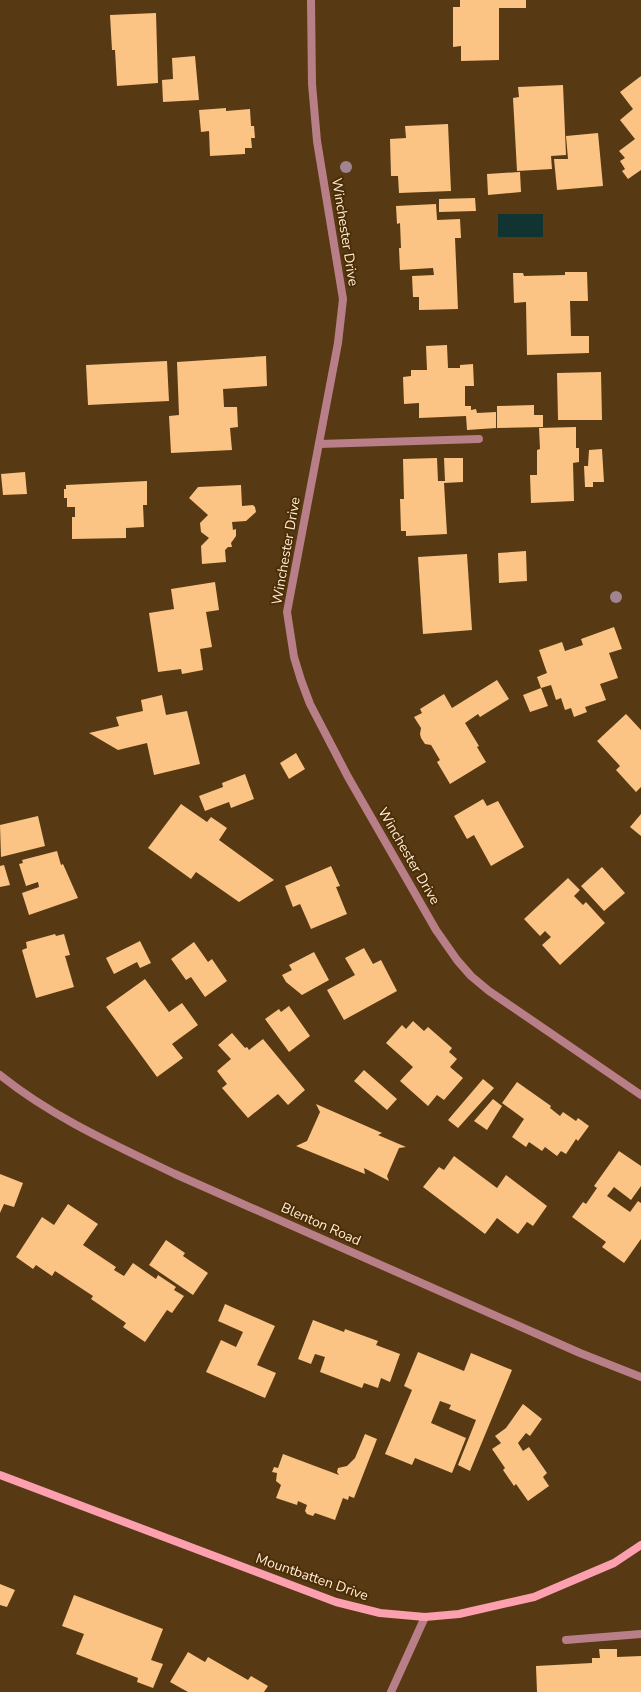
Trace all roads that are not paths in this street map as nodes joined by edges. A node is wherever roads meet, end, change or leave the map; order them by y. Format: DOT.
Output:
graph roads {
  1 [pos="310,0"];
  2 [pos="479,439"];
  3 [pos="319,444"];
  4 [pos="0,1075"];
  5 [pos="641,1095"];
  6 [pos="641,1377"];
  7 [pos="0,1475"];
  8 [pos="641,1545"];
  9 [pos="425,1617"];
  10 [pos="641,1634"];
  11 [pos="566,1640"];
  12 [pos="391,1692"];
  1 -- 3 [label="street, Winchester Drive"];
  2 -- 3 [label="street"];
  3 -- 5 [label="street, Winchester Drive"];
  4 -- 6 [label="street, Blenton Road"];
  7 -- 9 [label="main road, Mountbatten Drive"];
  8 -- 9 [label="main road, Mountbatten Drive"];
  9 -- 12 [label="street"];
  10 -- 11 [label="street"];
}
